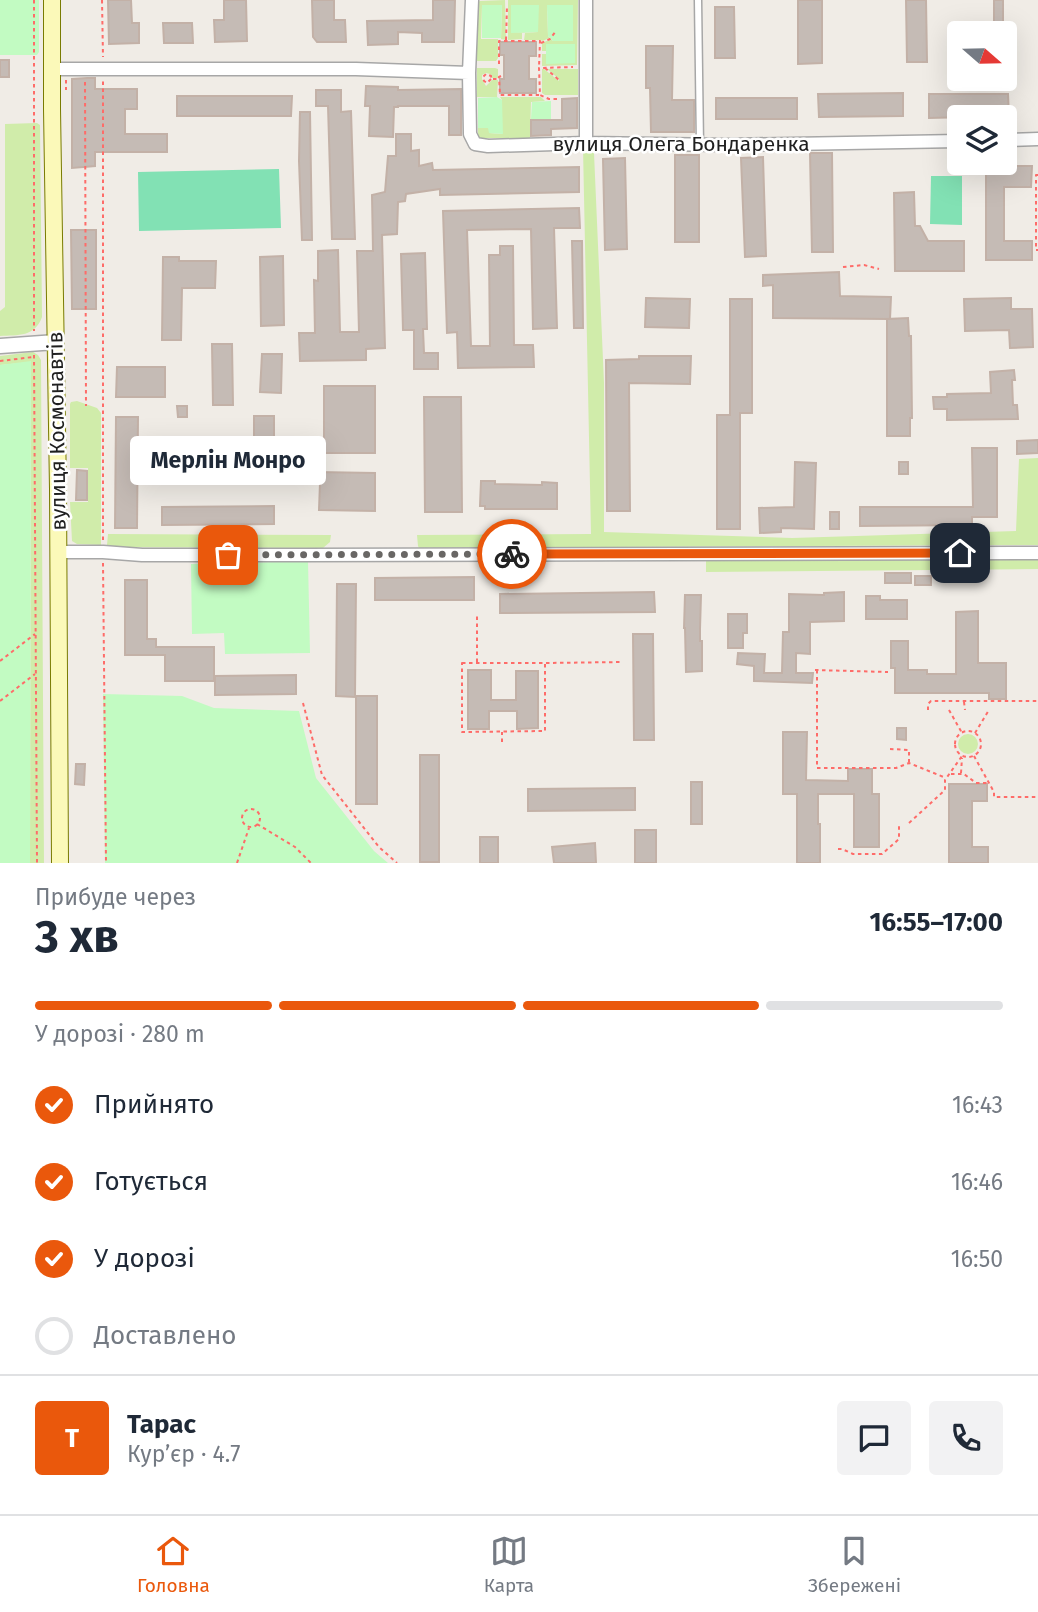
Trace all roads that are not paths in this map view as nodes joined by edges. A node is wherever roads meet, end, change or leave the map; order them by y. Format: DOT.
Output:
graph roads {
  1 [pos="52,0"];
  2 [pos="472,0"];
  3 [pos="586,0"];
  4 [pos="698,0"];
  5 [pos="52,69"];
  6 [pos="470,72"];
  7 [pos="1038,139"];
  8 [pos="1017,140"];
  9 [pos="947,141"];
  10 [pos="586,143"];
  11 [pos="700,145"];
  12 [pos="56,342"];
  13 [pos="0,346"];
  14 [pos="58,552"];
  15 [pos="1038,552"];
  16 [pos="60,863"];
  1 -- 5 [label="main road, вулиця Космонавтів"];
  2 -- 6 [label="street, вулиця Олега Бондаренка"];
  3 -- 10 [label="street"];
  4 -- 11 [label="lane"];
  5 -- 6 [label="street"];
  5 -- 12 [label="main road, вулиця Космонавтів"];
  6 -- 10 [label="street, вулиця Олега Бондаренка"];
  7 -- 8 [label="street"];
  9 -- 11 [label="street, вулиця Олега Бондаренка"];
  10 -- 11 [label="street, вулиця Олега Бондаренка"];
  12 -- 13 [label="street"];
  12 -- 14 [label="main road, вулиця Космонавтів"];
  14 -- 15 [label="street"];
  14 -- 16 [label="main road, вулиця Космонавтів"];
}
